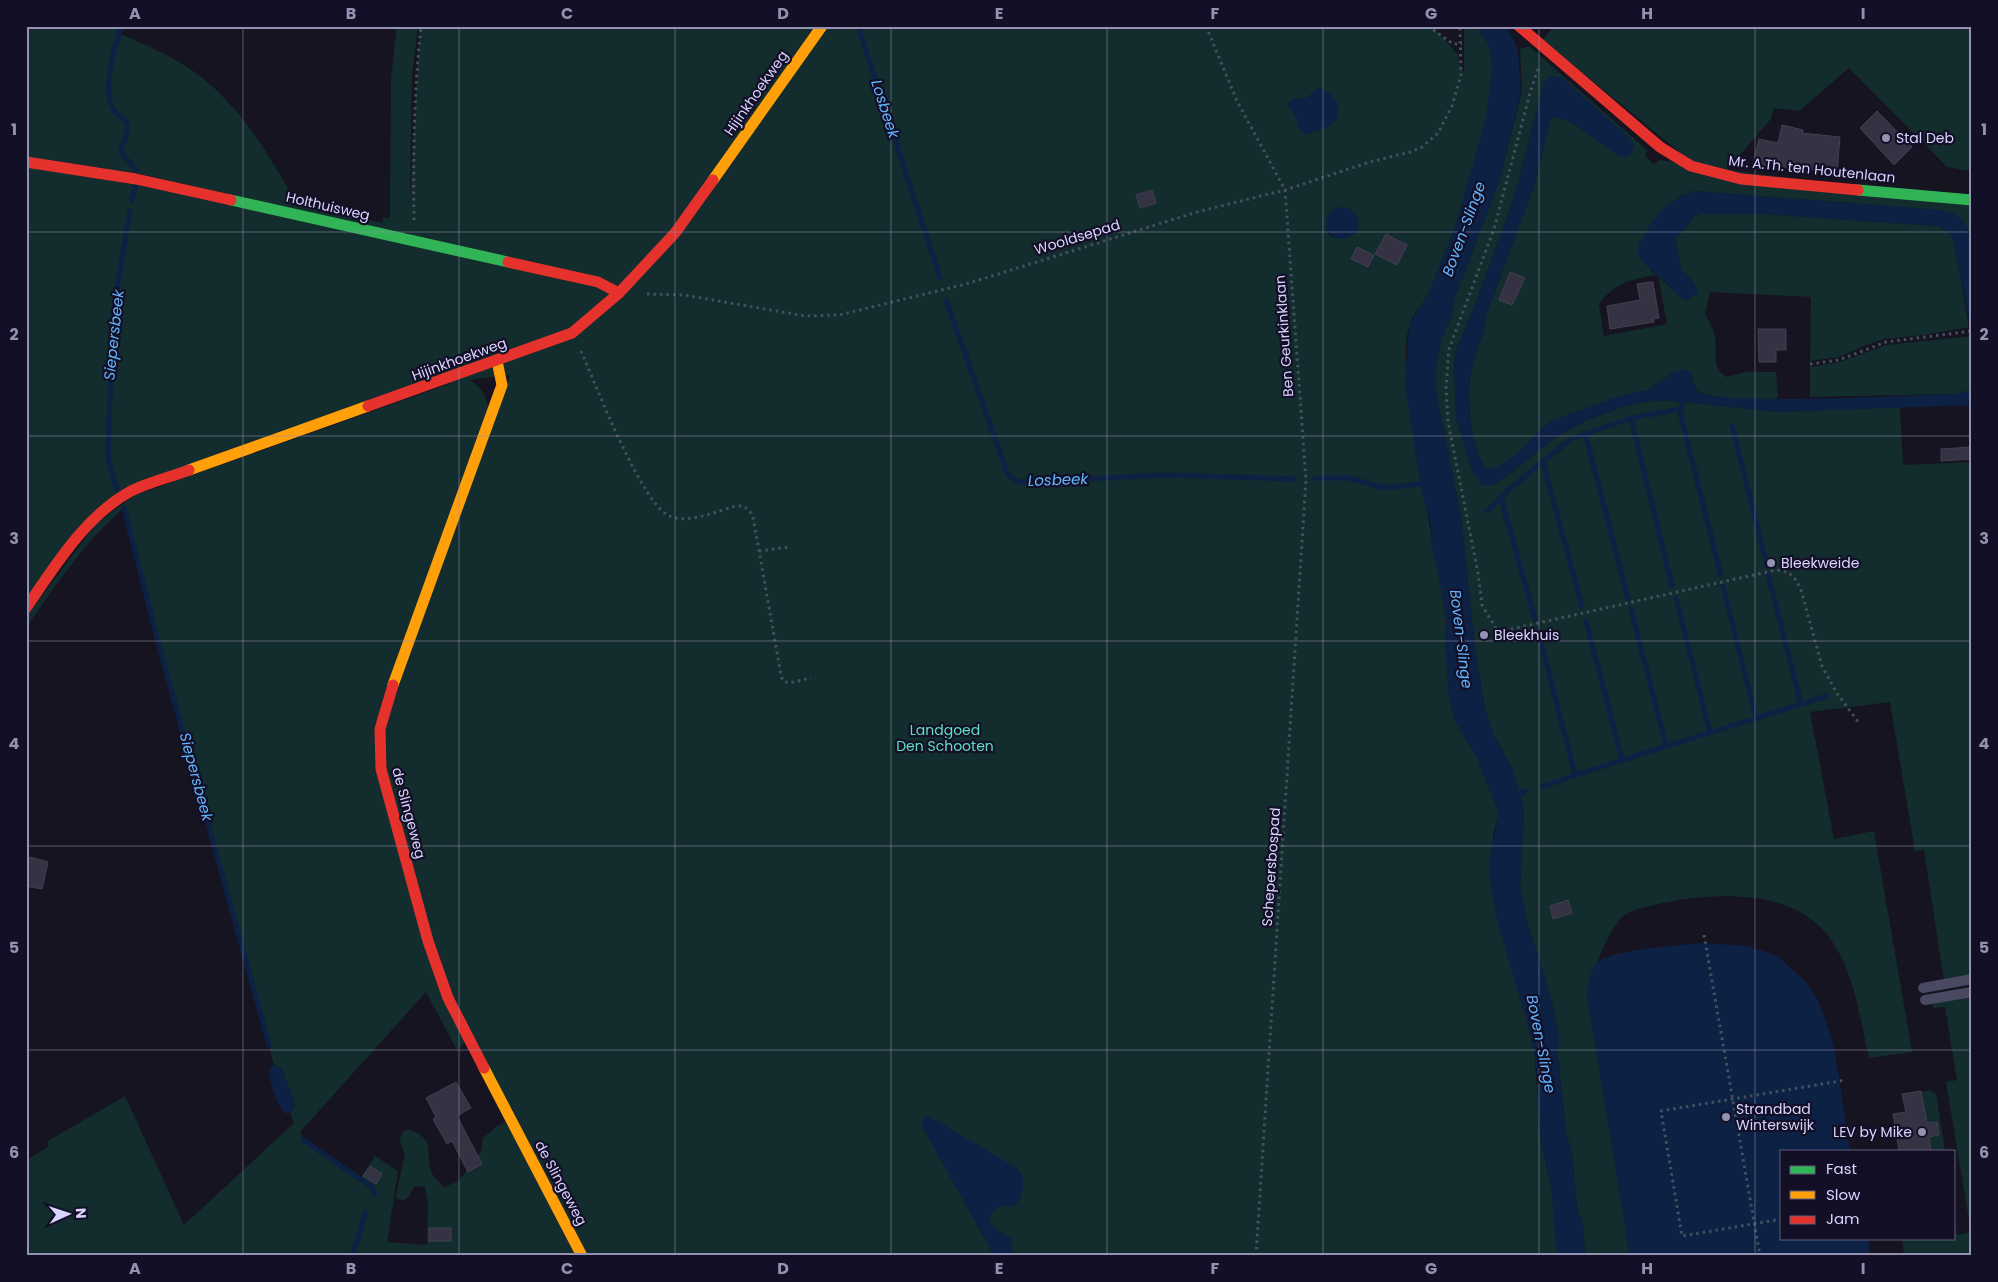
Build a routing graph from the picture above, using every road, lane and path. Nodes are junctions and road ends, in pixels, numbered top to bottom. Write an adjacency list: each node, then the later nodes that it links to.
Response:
1 (421, 26): 12 (path)
2 (822, 26): 13 (street, Hijinkhoekweg)
3 (1206, 26): 10 (path)
4 (1428, 26): 7 (path)
5 (1460, 26): 7 (path)
6 (1520, 26): 8 (street, Mr. A.Th. ten Houtenlaan)
7 (1462, 44): 10 (path, Wooldsepad)
8 (1545, 50): 11 (street, Mr. A.Th. ten Houtenlaan); 23 (path)
9 (26, 162): 12 (street, Holthuisweg)
10 (1285, 190): 13 (path, Wooldsepad); 18 (path, Ben Geurkinklaan)
11 (1972, 200)
12 (414, 241): 13 (street, Holthuisweg)
13 (619, 293): 15 (street, Hijinkhoekweg)
14 (1972, 331): 17 (path)
15 (572, 332): 16 (street, Hijinkhoekweg); 20 (path)
16 (497, 361): 21 (street, Hijinkhoekweg); 33 (street, de Slingeweg)
17 (1810, 364)
18 (1306, 480): 34 (path, Schepersbospad)
19 (789, 547): 20 (path)
20 (759, 551): 22 (path)
21 (26, 608)
22 (811, 678)
23 (1859, 723)
24 (1704, 935): 30 (path)
25 (1972, 979): 26 (lane)
26 (1923, 988)
27 (1972, 992): 28 (lane)
28 (1925, 1000)
29 (1846, 1080): 30 (path)
30 (1733, 1099): 32 (path); 32 (path)
31 (1780, 1218): 32 (path)
32 (1754, 1223): 35 (path)
33 (582, 1256)
34 (1256, 1256)
35 (1760, 1256)

